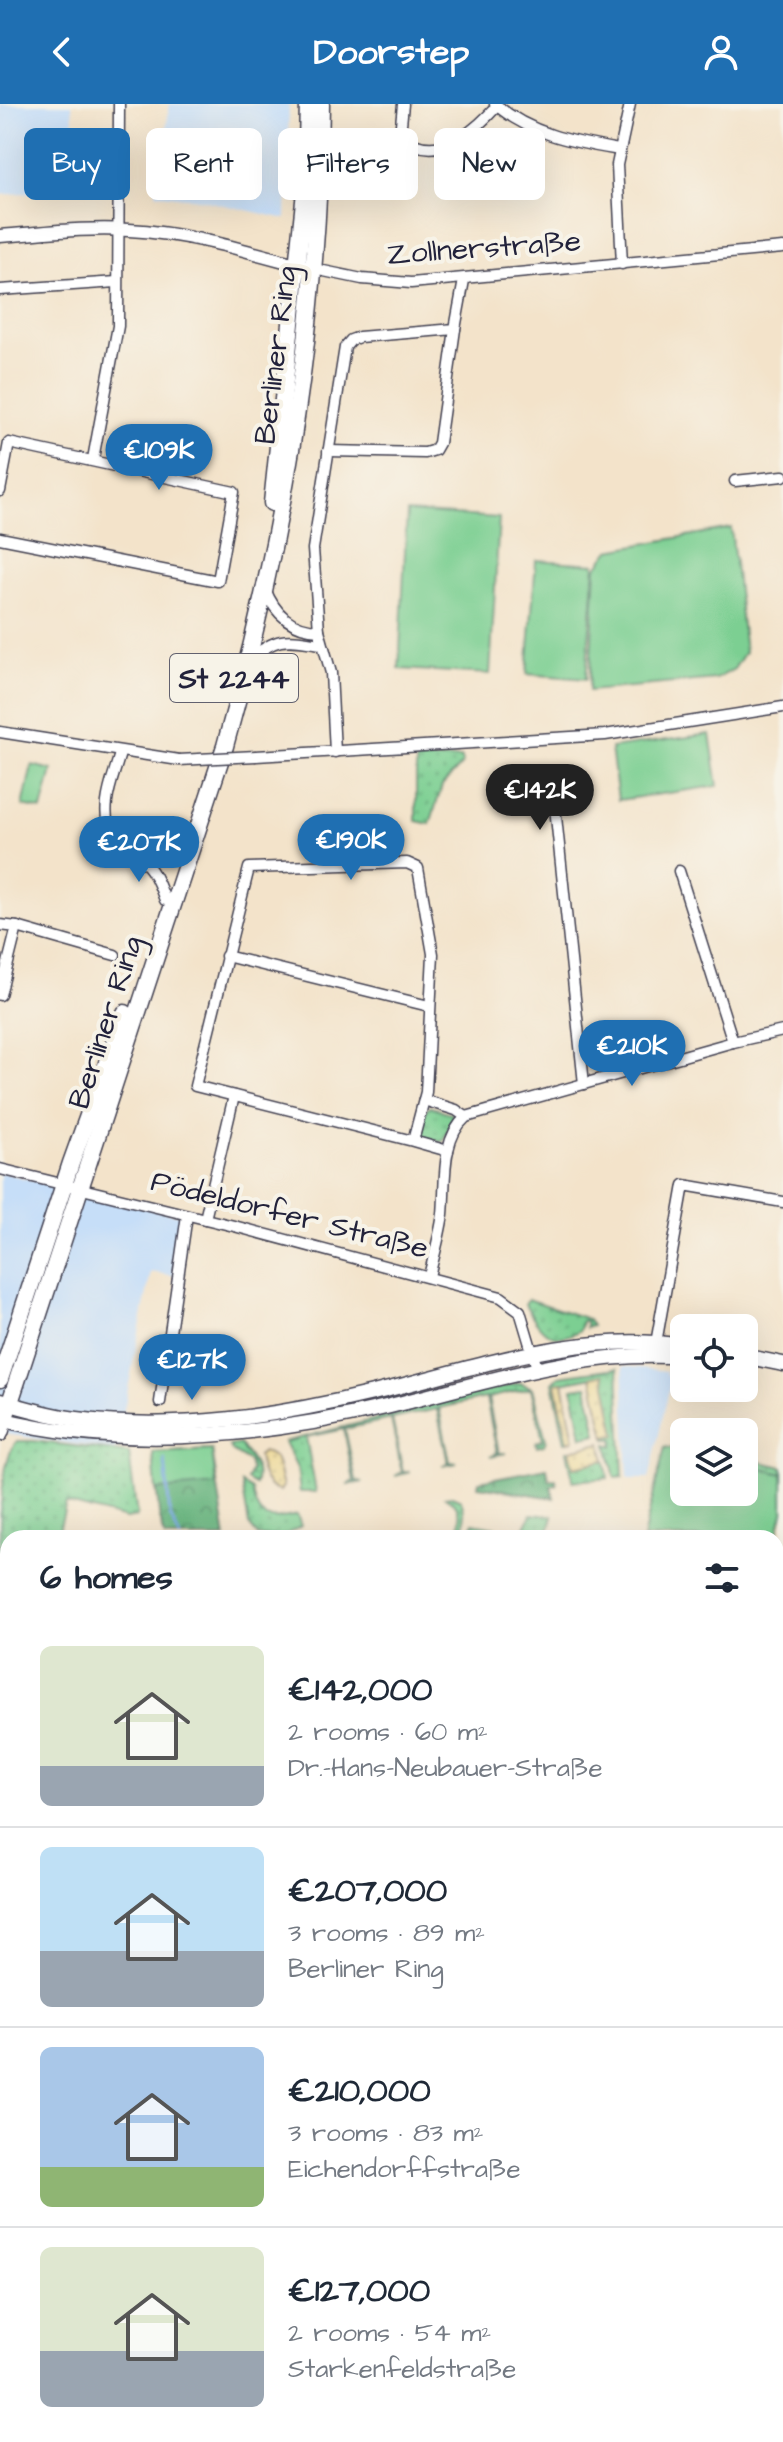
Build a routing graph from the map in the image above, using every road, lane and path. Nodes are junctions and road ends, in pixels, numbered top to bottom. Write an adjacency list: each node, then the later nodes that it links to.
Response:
1 (119, 104): 10 (street)
2 (308, 104): 14 (main road, Berliner Ring / St 2244)
3 (321, 104): 14 (main road, Berliner Ring / St 2244)
4 (403, 104): 7 (street)
5 (630, 104): 9 (street)
6 (496, 105): 8 (street); 9 (street)
7 (401, 128)
8 (418, 144)
9 (619, 150): 13 (street)
10 (118, 229): 11 (street, Zollnerstraße); 14 (street, Zollnerstraße); 16 (street)
11 (0, 236)
12 (783, 248): 13 (street, Zollnerstraße)
13 (622, 264): 15 (street, Zollnerstraße)
14 (306, 267): 15 (street, Zollnerstraße); 26 (main road, Berliner Ring / St 2244); 35 (main road, Berliner Ring / St 2244)
15 (464, 280): 18 (street)
16 (117, 282): 17 (street); 21 (street)
17 (0, 290)
18 (455, 329): 20 (street); 20 (street)
19 (4, 442): 21 (street); 24 (street)
20 (328, 451): 27 (street)
21 (93, 459): 25 (street)
22 (783, 476): 23 (street)
23 (735, 481)
24 (0, 491)
25 (0, 538)
26 (265, 589): 27 (street); 29 (main road, Berliner Ring / St 2244)
27 (319, 630): 28 (street)
28 (321, 644): 29 (street); 32 (street)
29 (248, 661): 54 (main road, Berliner Ring / St 2244)
30 (783, 707): 32 (street)
31 (0, 732): 33 (street)
32 (335, 752): 33 (street, bridge)
33 (120, 753): 36 (street)
34 (555, 807): 47 (street)
35 (185, 842): 36 (street); 38 (main road, Berliner Ring / St 2244)
36 (136, 854): 38 (street)
37 (679, 871): 46 (street)
38 (165, 900): 54 (main road, Berliner Ring / St 2244)
39 (0, 925): 40 (street)
40 (17, 927): 41 (street); 43 (street)
41 (115, 955)
42 (226, 956): 44 (street); 44 (street); 48 (street)
43 (0, 995)
44 (429, 1006): 49 (street)
45 (783, 1031): 46 (street)
46 (733, 1042): 47 (street)
47 (584, 1084): 50 (street)
48 (234, 1096): 51 (street); 57 (street)
49 (424, 1100): 50 (street); 51 (street)
50 (466, 1117): 52 (street)
51 (413, 1141): 52 (street)
52 (448, 1151): 58 (street)
53 (0, 1169): 54 (street, Pödeldorfer Straße)
54 (72, 1186): 56 (street, Pödeldorfer Straße); 64 (main road, Berliner Ring / St 2244); 68 (main road, Berliner Ring / St 2244)
55 (783, 1202): 60 (street)
56 (187, 1215): 57 (street, Pödeldorfer Straße); 66 (street)
57 (205, 1219): 58 (street, Pödeldorfer Straße)
58 (429, 1276): 61 (street, Pödeldorfer Straße)
59 (670, 1347): 60 (main road)
60 (656, 1348): 61 (main road); 62 (main road); 63 (main road)
61 (533, 1352): 63 (street, Pödeldorfer Straße); 65 (main road)
62 (670, 1352)
63 (537, 1368): 67 (main road)
64 (0, 1379)
65 (355, 1397): 67 (main road); 68 (main road)
66 (160, 1402)
67 (359, 1413): 68 (main road)
68 (3, 1415)

